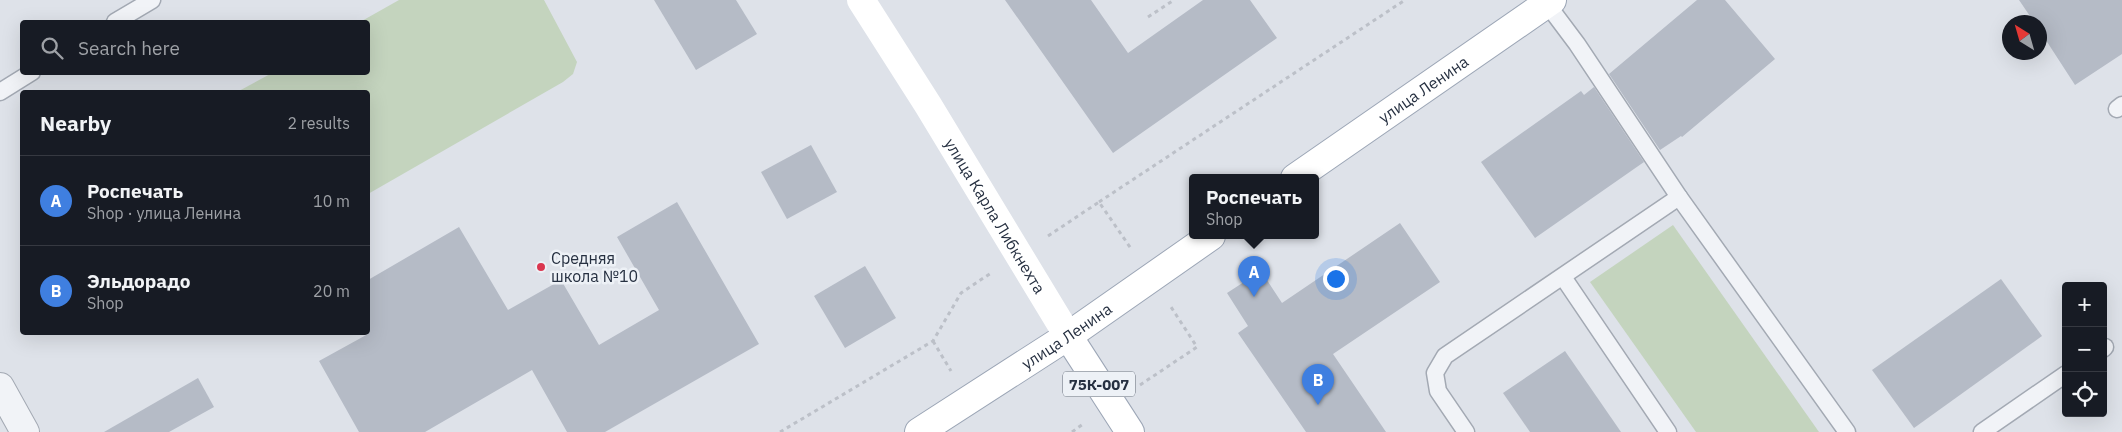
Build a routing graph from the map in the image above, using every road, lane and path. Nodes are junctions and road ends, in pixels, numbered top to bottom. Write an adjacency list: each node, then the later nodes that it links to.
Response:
1 (152, 0): 7 (lane)
2 (861, 0): 15 (main road, улица Карла Либкнехта)
3 (1174, 0): 6 (path)
4 (1405, 0): 12 (path)
5 (1549, 2): 10 (main road, улица Ленина); 11 (lane)
6 (1148, 17)
7 (118, 20)
8 (27, 75): 9 (lane)
9 (0, 92)
10 (1301, 174)
11 (1679, 197): 16 (lane); 26 (lane)
12 (1099, 202)
13 (1057, 230): 15 (path)
14 (1208, 239): 17 (main road, улица Ленина)
15 (1018, 255): 17 (main road, улица Карла Либкнехта); 21 (path)
16 (1562, 276): 24 (lane); 25 (lane)
17 (1068, 336): 22 (main road, улица Ленина); 23 (main road, улица Карла Либкнехта / 75К-007)
18 (2062, 377): 27 (lane)
19 (0, 387): 20 (street)
20 (24, 432)
21 (780, 432)
22 (918, 432)
23 (1130, 432)
24 (1466, 432)
25 (1668, 432)
26 (1847, 432)
27 (1982, 432)

